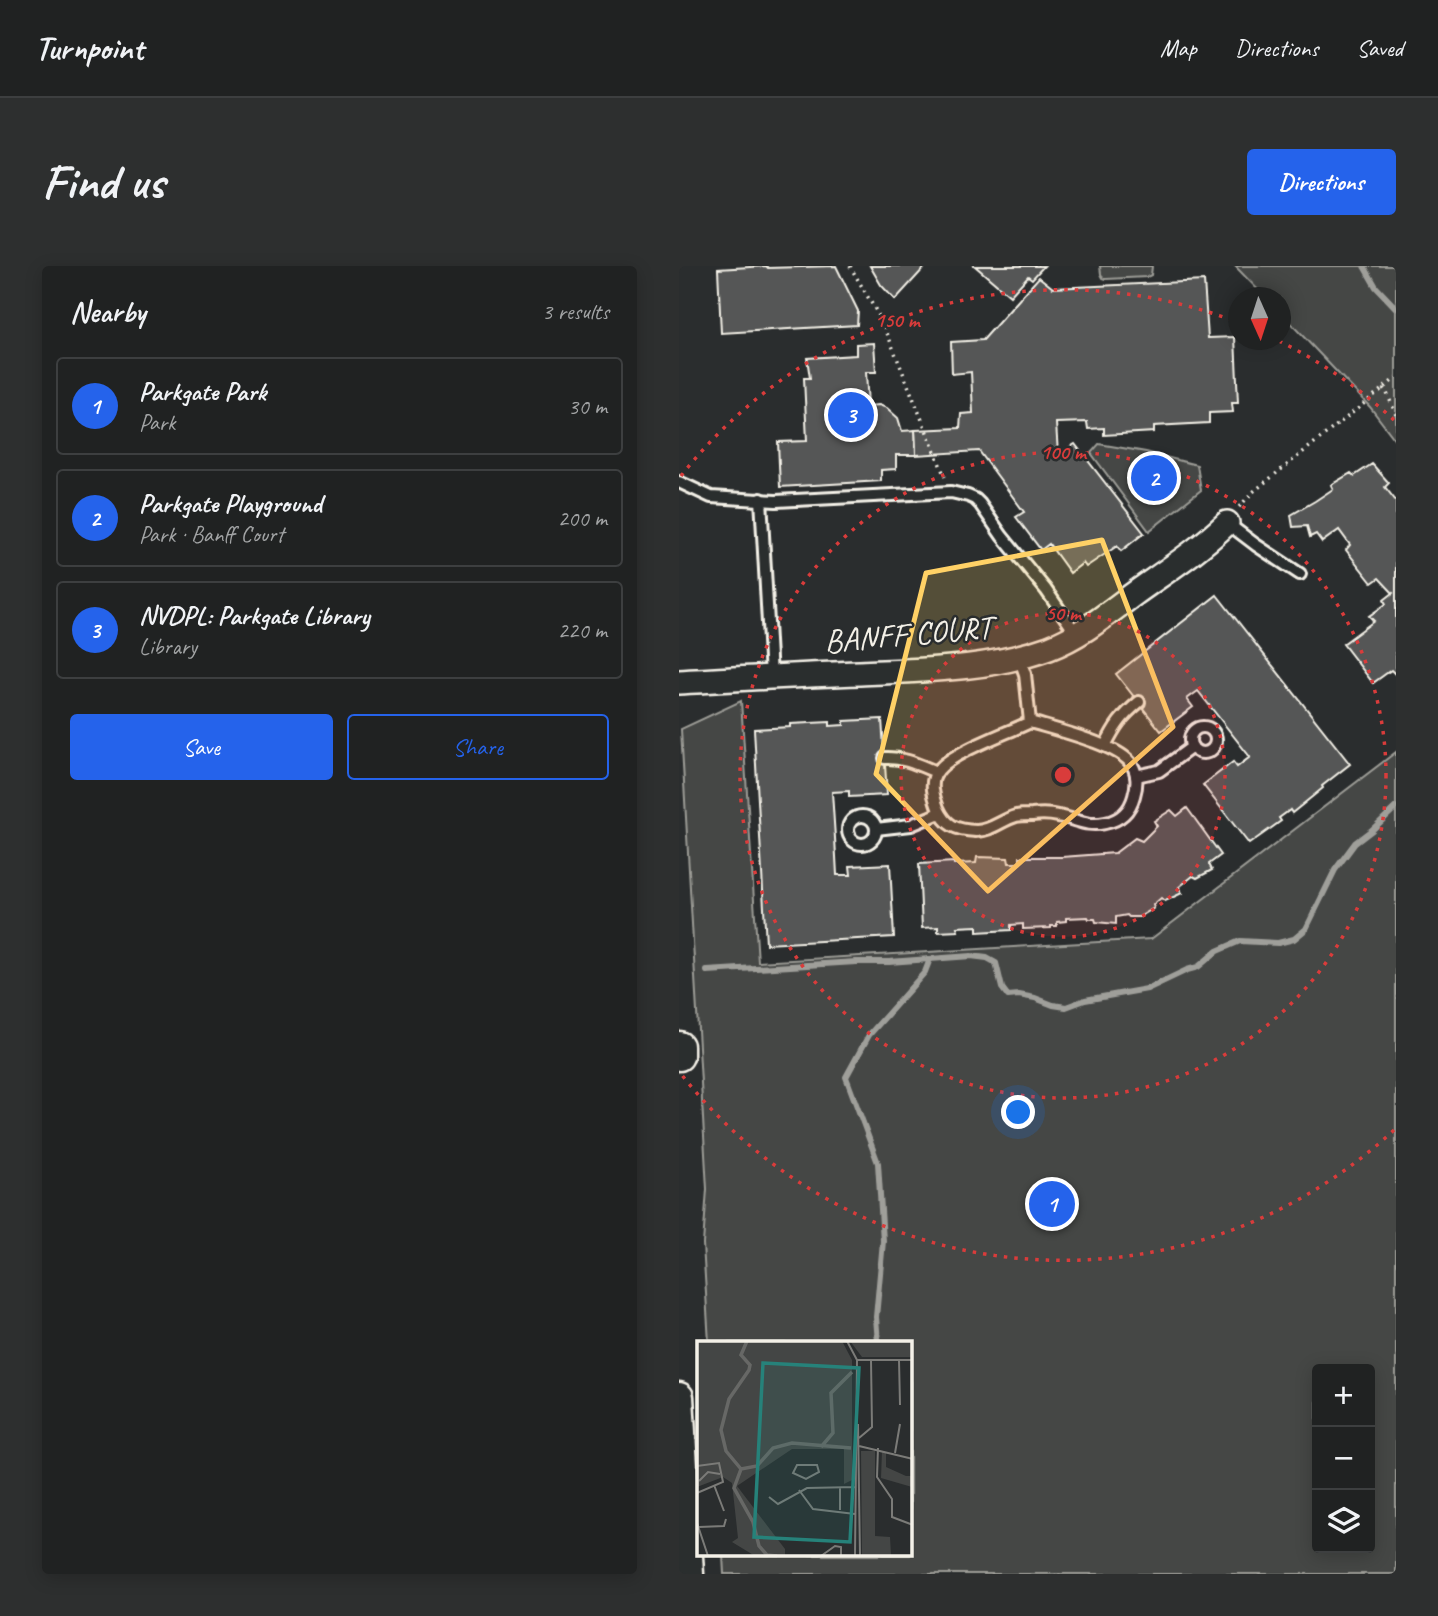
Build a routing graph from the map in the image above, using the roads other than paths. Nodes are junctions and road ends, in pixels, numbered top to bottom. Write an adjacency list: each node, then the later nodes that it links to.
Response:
1 (679, 482): 2 (lane)
2 (761, 499): 5 (lane); 7 (lane)
3 (1227, 523): 4 (lane); 5 (street, BANFF COURT)
4 (1300, 574)
5 (1077, 635): 6 (street, BANFF COURT)
6 (1019, 657): 7 (street, BANFF COURT); 10 (lane)
7 (771, 677): 8 (street, BANFF COURT)
8 (679, 682)
9 (1139, 702): 11 (lane)
10 (1030, 722): 11 (lane); 14 (lane)
11 (1105, 747): 15 (lane)
12 (1192, 747): 15 (lane)
13 (885, 758): 14 (lane)
14 (936, 772): 16 (lane)
15 (1136, 776): 16 (lane)
16 (940, 813): 17 (lane)
17 (877, 829)
18 (679, 1046): 19 (street)
19 (679, 1056)
20 (679, 1397): 21 (street)
21 (689, 1574)

